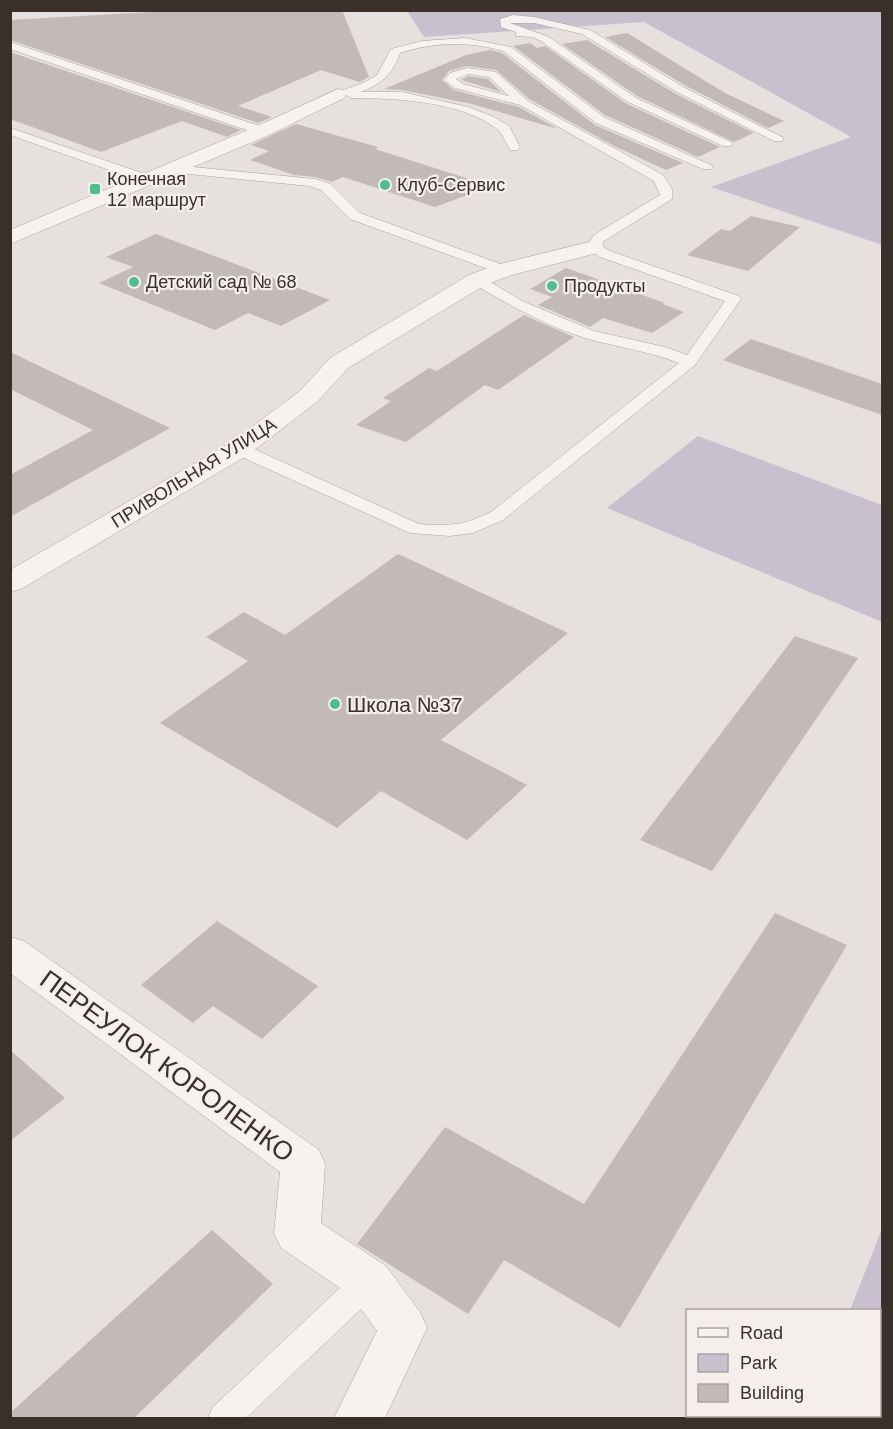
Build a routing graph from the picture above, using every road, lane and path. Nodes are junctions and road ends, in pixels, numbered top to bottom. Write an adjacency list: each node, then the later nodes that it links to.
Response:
1 (534, 34): 2 (lane); 8 (lane); 9 (lane)
2 (485, 43): 4 (lane); 11 (lane)
3 (10, 45): 6 (lane)
4 (338, 94): 6 (street); 10 (lane)
5 (524, 103): 5 (lane); 15 (lane)
6 (262, 130): 12 (street)
7 (10, 131): 13 (lane)
8 (778, 138)
9 (727, 143)
10 (514, 147)
11 (707, 166)
12 (173, 169): 13 (street); 16 (lane)
13 (147, 179): 14 (street)
14 (10, 238)
15 (593, 247): 16 (street, ПРИВОЛЬНАЯ УЛИЦА); 18 (lane)
16 (504, 270): 17 (street, ПРИВОЛЬНАЯ УЛИЦА)
17 (477, 280): 18 (lane); 19 (street, ПРИВОЛЬНАЯ УЛИЦА)
18 (690, 362): 19 (lane)
19 (239, 449): 20 (street, ПРИВОЛЬНАЯ УЛИЦА)
20 (10, 583)
21 (10, 951): 22 (street, ПЕРЕУЛОК КОРОЛЕНКО)
22 (369, 1281): 23 (lane); 24 (street, ПЕРЕУЛОК КОРОЛЕНКО)
23 (224, 1419)
24 (359, 1419)

